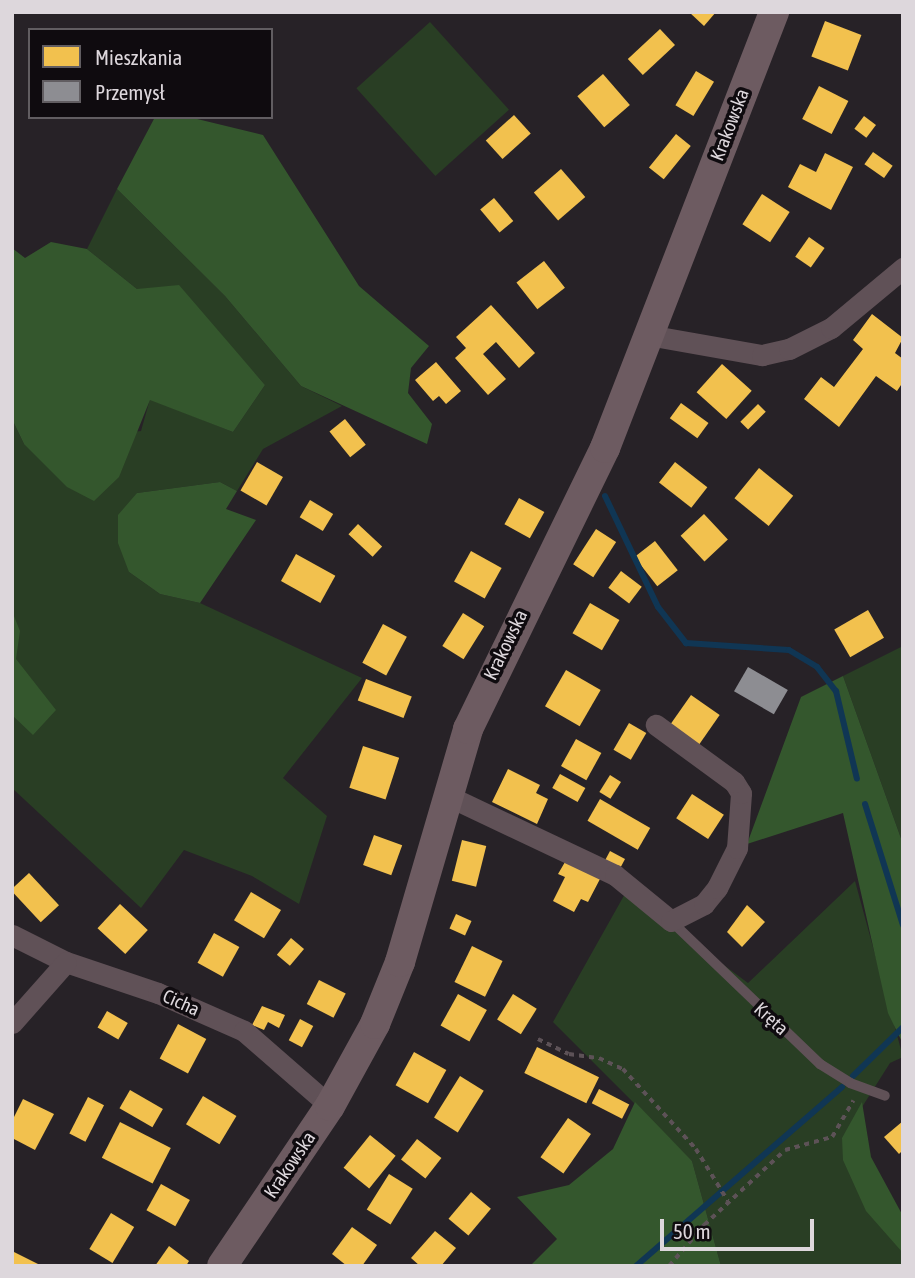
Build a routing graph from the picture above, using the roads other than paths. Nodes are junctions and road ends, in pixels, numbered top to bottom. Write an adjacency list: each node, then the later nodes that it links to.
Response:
1 (774, 12): 3 (street, Krakowska)
2 (903, 268): 3 (street)
3 (648, 335): 5 (street, Krakowska)
4 (656, 725): 6 (street)
5 (446, 795): 6 (street, Kręta); 11 (street, Krakowska)
6 (671, 921): 10 (lane, Kręta)
7 (12, 935): 8 (street, Cicha)
8 (66, 962): 9 (street); 11 (street, Cicha)
9 (12, 1023)
10 (885, 1096)
11 (330, 1106): 12 (street, Krakowska)
12 (222, 1266)

